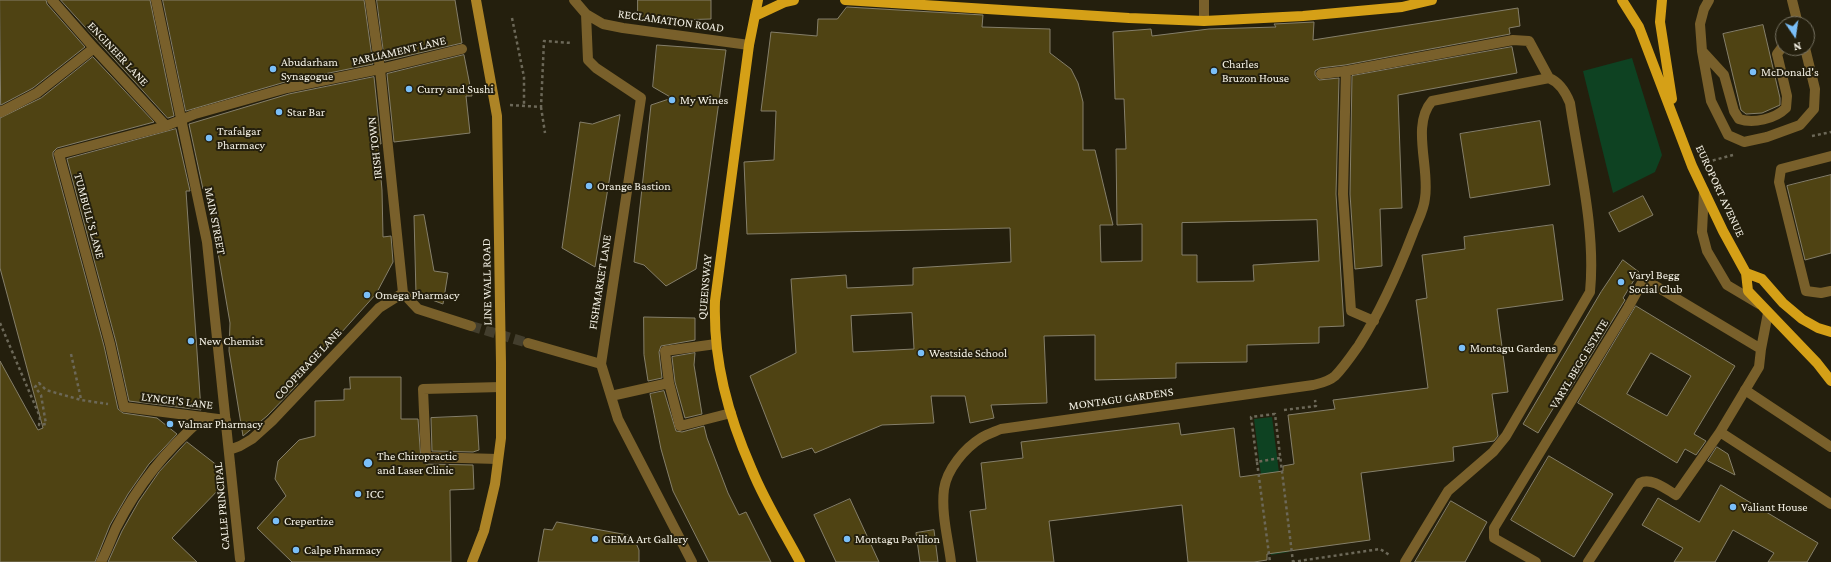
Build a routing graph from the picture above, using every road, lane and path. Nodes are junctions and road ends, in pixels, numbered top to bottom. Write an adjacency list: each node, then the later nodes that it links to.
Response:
1 (52, 0): 22 (street, ENGINEER LANE)
2 (156, 0): 36 (street, MAIN STREET)
3 (370, 0): 27 (street, IRISH TOWN)
4 (476, 0): 31 (street, LINE WALL ROAD)
5 (574, 0): 15 (street, RECLAMATION ROAD)
6 (758, 0): 16 (main road, QUEENSWAY)
7 (794, 0): 16 (main road)
8 (845, 0): 19 (main road)
9 (1204, 0): 19 (street)
10 (1432, 0): 19 (main road)
11 (1622, 0): 35 (main road, EUROPORT AVENUE)
12 (1662, 0): 35 (main road, EUROPORT AVENUE)
13 (1709, 0): 24 (street)
14 (1792, 0): 17 (street)
15 (586, 14): 21 (street, RECLAMATION ROAD); 53 (street, FISHMARKET LANE)
16 (755, 16): 21 (main road, QUEENSWAY)
17 (1796, 16)
18 (512, 18): 32 (path)
19 (1204, 21)
20 (544, 41): 33 (path)
21 (749, 45): 50 (main road, QUEENSWAY)
22 (94, 48): 34 (street); 37 (street, ENGINEER LANE)
23 (462, 49): 27 (street, PARLIAMENT LANE)
24 (1702, 51): 25 (street); 26 (street)
25 (1777, 56)
26 (1807, 56)
27 (380, 69): 36 (street, PARLIAMENT LANE); 43 (street, IRISH TOWN)
28 (1346, 71): 29 (street); 30 (street); 45 (street)
29 (1321, 74)
30 (1549, 78): 45 (street, MONTAGU GARDENS); 80 (street)
31 (495, 104): 32 (path); 56 (street, LINE WALL ROAD, bridge)
32 (524, 106): 33 (path)
33 (541, 107): 38 (path)
34 (0, 111)
35 (1675, 119): 40 (main road, EUROPORT AVENUE)
36 (181, 120): 37 (street, TUMBULL'S LANE); 63 (street, MAIN STREET)
37 (166, 126): 60 (street, TUMBULL'S LANE)
38 (545, 133)
39 (1831, 156): 42 (street)
40 (1704, 190): 41 (main road, EUROPORT AVENUE); 44 (street)
41 (1746, 273): 44 (main road, EUROPORT AVENUE); 48 (main road)
42 (1831, 291)
43 (403, 293): 47 (street); 66 (street, COOPERAGE LANE)
44 (1765, 310): 51 (street); 54 (main road, EUROPORT AVENUE)
45 (1374, 321): 77 (street, MONTAGU GARDENS)
46 (0, 323): 59 (path)
47 (470, 326)
48 (1831, 332)
49 (528, 343): 53 (street)
50 (716, 344): 55 (street); 61 (main road, QUEENSWAY)
51 (1761, 349): 57 (street); 81 (street, VARYL BEGG ESTATE)
52 (71, 354): 59 (path)
53 (601, 364): 58 (street, FISHMARKET LANE)
54 (1831, 381)
55 (669, 383): 58 (street); 61 (street)
56 (501, 387): 68 (street, LINE WALL ROAD); 68 (street)
57 (1745, 390): 64 (street); 65 (street)
58 (611, 396): 75 (street, FISHMARKET LANE)
59 (81, 400): 60 (path)
60 (124, 407): 62 (street, LYNCH'S LANE)
61 (730, 413): 76 (main road, QUEENSWAY)
62 (204, 417): 63 (street, LYNCH'S LANE); 73 (street)
63 (226, 420): 66 (street, MAIN STREET)
64 (1720, 432): 70 (street); 82 (street)
65 (1831, 447)
66 (229, 450): 72 (street, CALLE PRINCIPAL)
67 (1280, 458): 69 (path); 69 (path); 79 (path)
68 (498, 459): 74 (street, LINE WALL ROAD)
69 (1257, 462): 78 (path)
70 (1831, 504)
71 (1393, 558): 79 (path)
72 (240, 560)
73 (101, 562)
74 (472, 562)
75 (692, 562)
76 (800, 562)
77 (951, 562)
78 (1270, 562)
79 (1292, 562)
80 (1405, 562)
81 (1536, 562)
82 (1588, 562)

